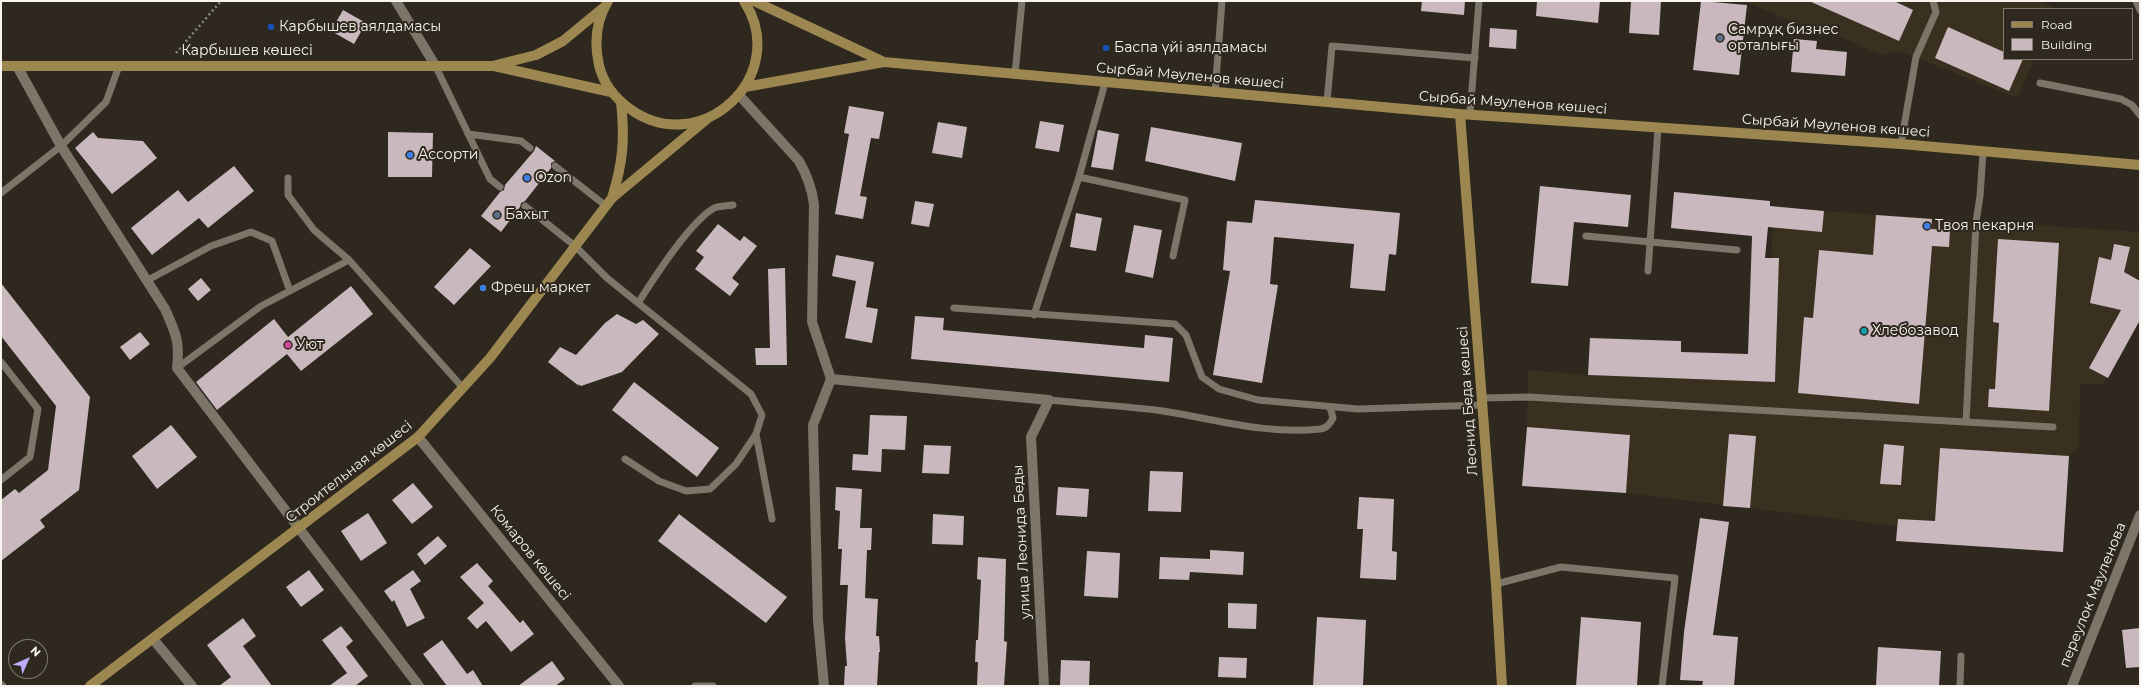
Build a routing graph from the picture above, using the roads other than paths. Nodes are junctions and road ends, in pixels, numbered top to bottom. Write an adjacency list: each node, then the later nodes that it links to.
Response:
1 (396, 1): 13 (street)
2 (744, 1): 21 (main road)
3 (754, 1): 12 (main road)
4 (1022, 1): 18 (lane)
5 (1222, 1): 23 (lane)
6 (1479, 1): 11 (lane)
7 (1933, 1): 32 (lane)
8 (2136, 1): 10 (lane)
9 (606, 4): 17 (main road); 22 (main road)
10 (2140, 10)
11 (1475, 58): 25 (lane); 27 (lane)
12 (884, 62): 18 (main road, Сырбай Мәуленов көшесі); 21 (main road)
13 (435, 64): 16 (main road, Карбышев көшесі); 17 (main road, Карбышев көшесі); 31 (lane)
14 (1, 66): 15 (main road, Карбышев көшесі)
15 (17, 66): 16 (main road, Карбышев көшесі); 33 (street)
16 (119, 66): 33 (lane)
17 (494, 66): 22 (main road)
18 (1015, 74): 20 (main road, Сырбай Мәуленов көшесі)
19 (2040, 82): 28 (lane)
20 (1105, 83): 23 (main road, Сырбай Мәуленов көшесі); 38 (lane)
21 (742, 91): 29 (main road); 59 (street)
22 (611, 92): 24 (main road)
23 (1215, 93): 25 (main road, Сырбай Мәуленов көшесі)
24 (621, 102): 29 (main road); 42 (main road)
25 (1327, 102): 26 (main road, Сырбай Мәуленов көшесі)
26 (1460, 114): 27 (main road, Сырбай Мәуленов көшесі); 62 (main road, Леонид Беда көшесі)
27 (1470, 114): 30 (main road, Сырбай Мәуленов көшесі)
28 (2140, 115)
29 (707, 119): 42 (main road)
30 (1658, 128): 32 (main road, Сырбай Мәуленов көшесі); 46 (lane)
31 (468, 134): 34 (lane); 40 (lane)
32 (1901, 144): 35 (main road, Сырбай Мәуленов көшесі)
33 (61, 146): 41 (lane); 52 (street)
34 (530, 148)
35 (1983, 153): 36 (main road, Сырбай Мәуленов көшесі); 64 (lane)
36 (2140, 165)
37 (554, 166): 42 (lane)
38 (1079, 177): 49 (lane); 56 (lane)
39 (288, 178): 50 (lane)
40 (500, 187)
41 (1, 193)
42 (609, 202): 47 (main road, Строительная көшесі)
43 (733, 205): 54 (lane)
44 (525, 206): 47 (lane)
45 (1586, 236): 46 (lane)
46 (1650, 242): 48 (lane); 51 (lane)
47 (576, 246): 54 (lane); 60 (main road, Строительная көшесі)
48 (1737, 250)
49 (1173, 256)
50 (349, 260): 53 (lane); 60 (lane)
51 (1648, 271)
52 (148, 280): 53 (lane); 58 (street)
53 (290, 291): 58 (lane)
54 (638, 303): 66 (lane)
55 (954, 308): 56 (lane)
56 (1034, 315): 63 (lane)
57 (1, 362): 69 (lane)
58 (177, 368): 72 (street)
59 (831, 379): 61 (street); 82 (street)
60 (463, 388): 67 (main road, Строительная көшесі)
61 (1048, 400): 63 (lane); 83 (street, улица Леонида Беды)
62 (1482, 402): 63 (lane); 64 (lane); 73 (main road, Леонид Беда көшесі)
63 (1330, 407)
64 (1966, 422): 65 (lane)
65 (2053, 427)
66 (756, 434): 68 (lane); 71 (lane)
67 (418, 437): 72 (main road, Строительная көшесі); 79 (street, Комаров көшесі)
68 (625, 459)
69 (1, 480)
70 (2140, 515): 87 (street, переулок Мауленова)
71 (772, 518)
72 (299, 530): 74 (main road, Строительная көшесі); 78 (street)
73 (1496, 584): 84 (main road, Леонид Беда көшесі); 85 (lane)
74 (153, 639): 76 (main road, Строительная көшесі); 77 (street)
75 (1961, 656): 86 (lane)
76 (90, 686)
77 (192, 686)
78 (419, 686)
79 (619, 686)
80 (695, 686): 81 (lane)
81 (713, 686)
82 (824, 686)
83 (1044, 686)
84 (1502, 686)
85 (1662, 686)
86 (1960, 686)
87 (2072, 686)

